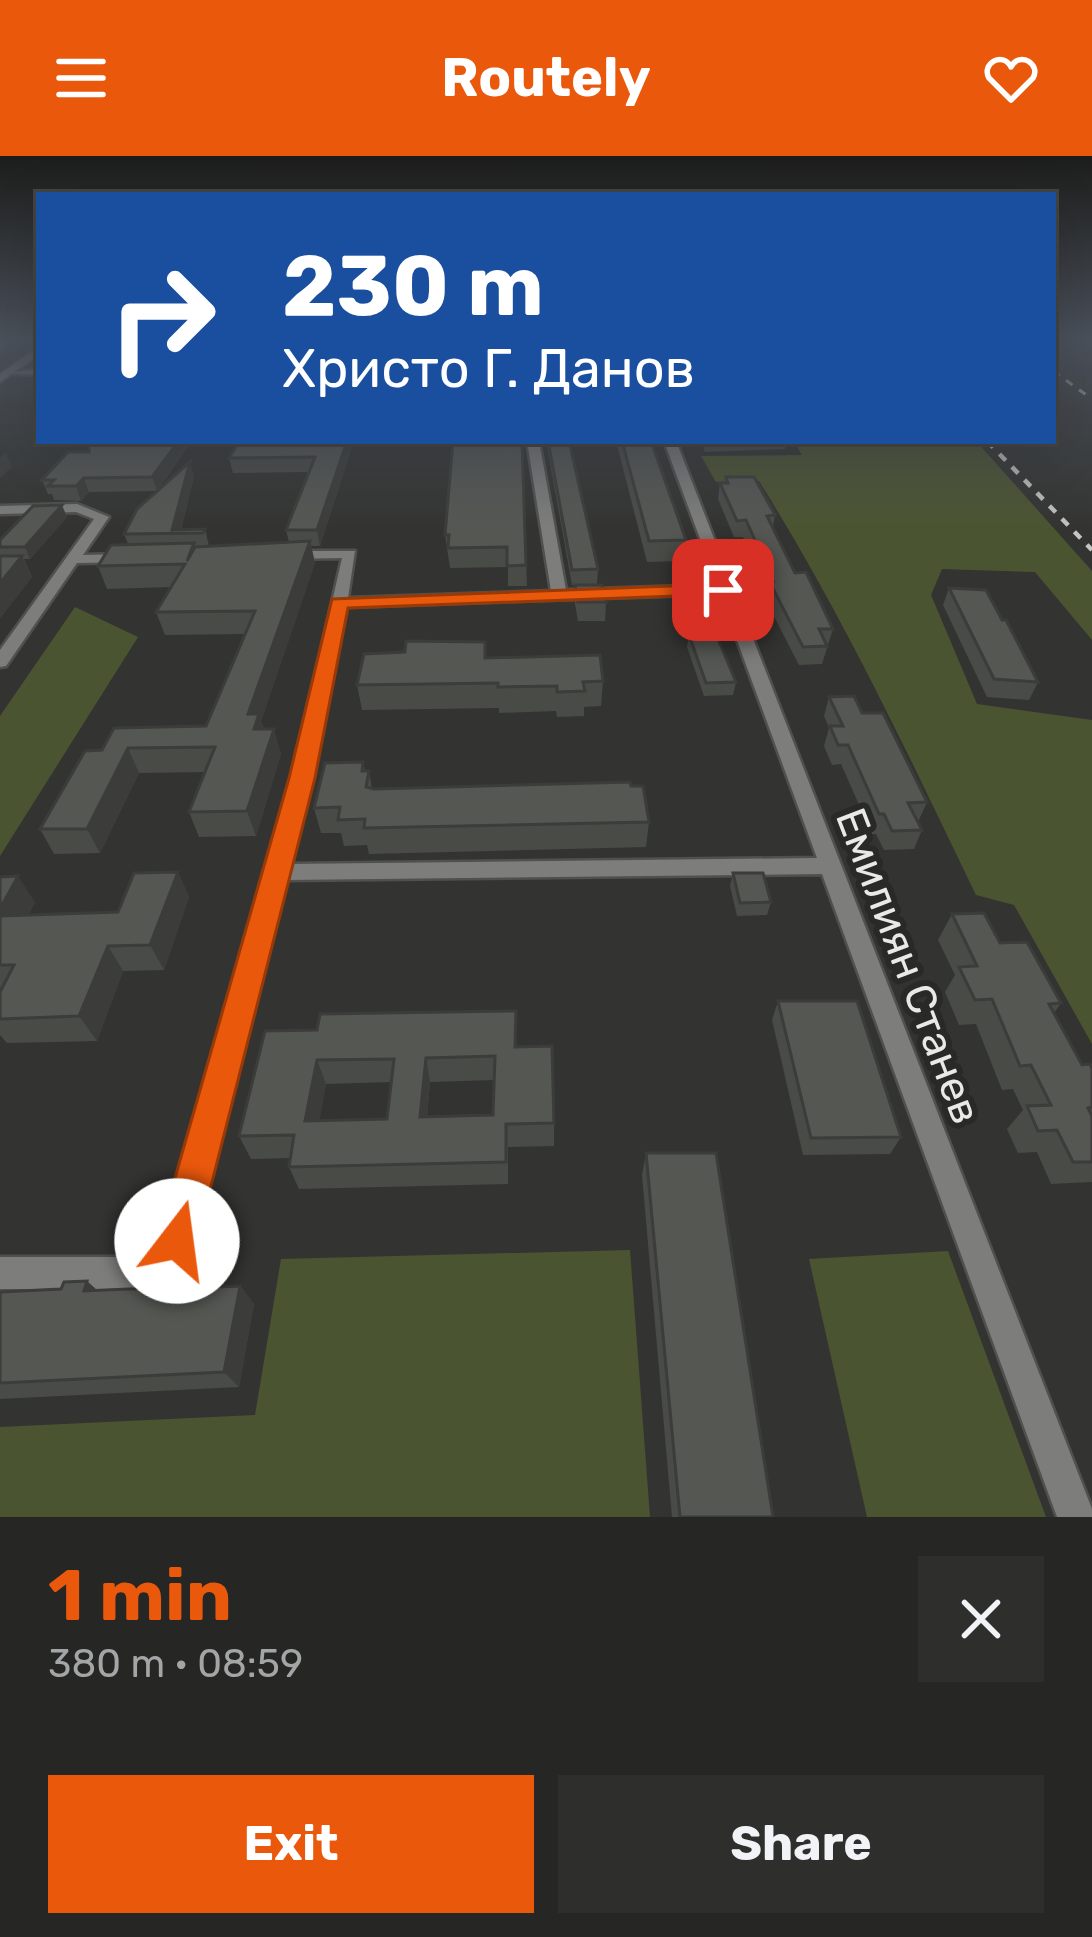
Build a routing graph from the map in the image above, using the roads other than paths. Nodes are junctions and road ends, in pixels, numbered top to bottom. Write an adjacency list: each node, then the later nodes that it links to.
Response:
1 (533, 444): 8 (street)
2 (671, 444): 7 (street, Емилиян Станев)
3 (0, 510): 6 (street)
4 (274, 555): 9 (street)
5 (141, 558): 6 (street)
6 (75, 559): 10 (street)
7 (723, 590): 8 (street); 11 (street, Емилиян Станев)
8 (559, 595): 9 (street)
9 (339, 603): 12 (street)
10 (0, 662)
11 (829, 866): 12 (street); 14 (street, Емилиян Станев)
12 (277, 872): 13 (street)
13 (0, 1274)
14 (1076, 1517)

